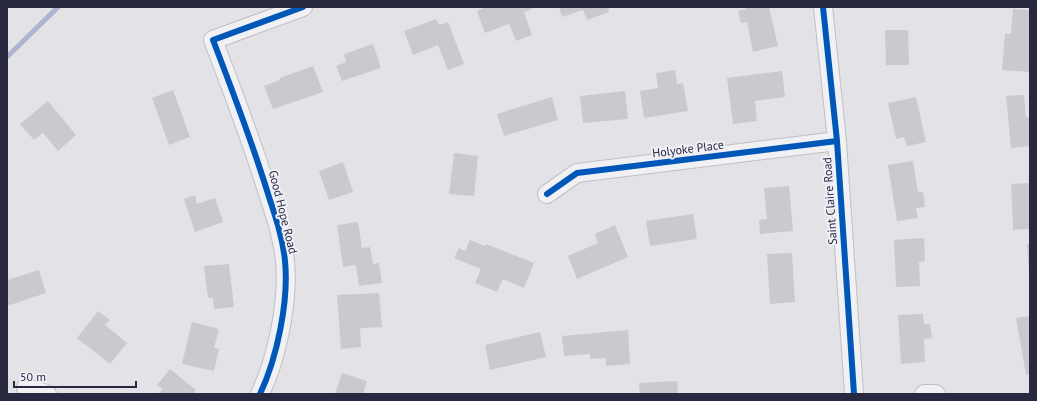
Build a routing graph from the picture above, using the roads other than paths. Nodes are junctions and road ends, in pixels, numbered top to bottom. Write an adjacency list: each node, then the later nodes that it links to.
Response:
1 (303, 7): 7 (street, Good Hope Road)
2 (823, 7): 3 (street, Saint Claire Road)
3 (838, 142): 4 (street, Holyoke Place); 8 (street, Saint Claire Road)
4 (547, 194)
5 (26, 388): 6 (street)
6 (47, 394)
7 (260, 394)
8 (854, 394)
9 (924, 394): 10 (street)
10 (936, 394)

